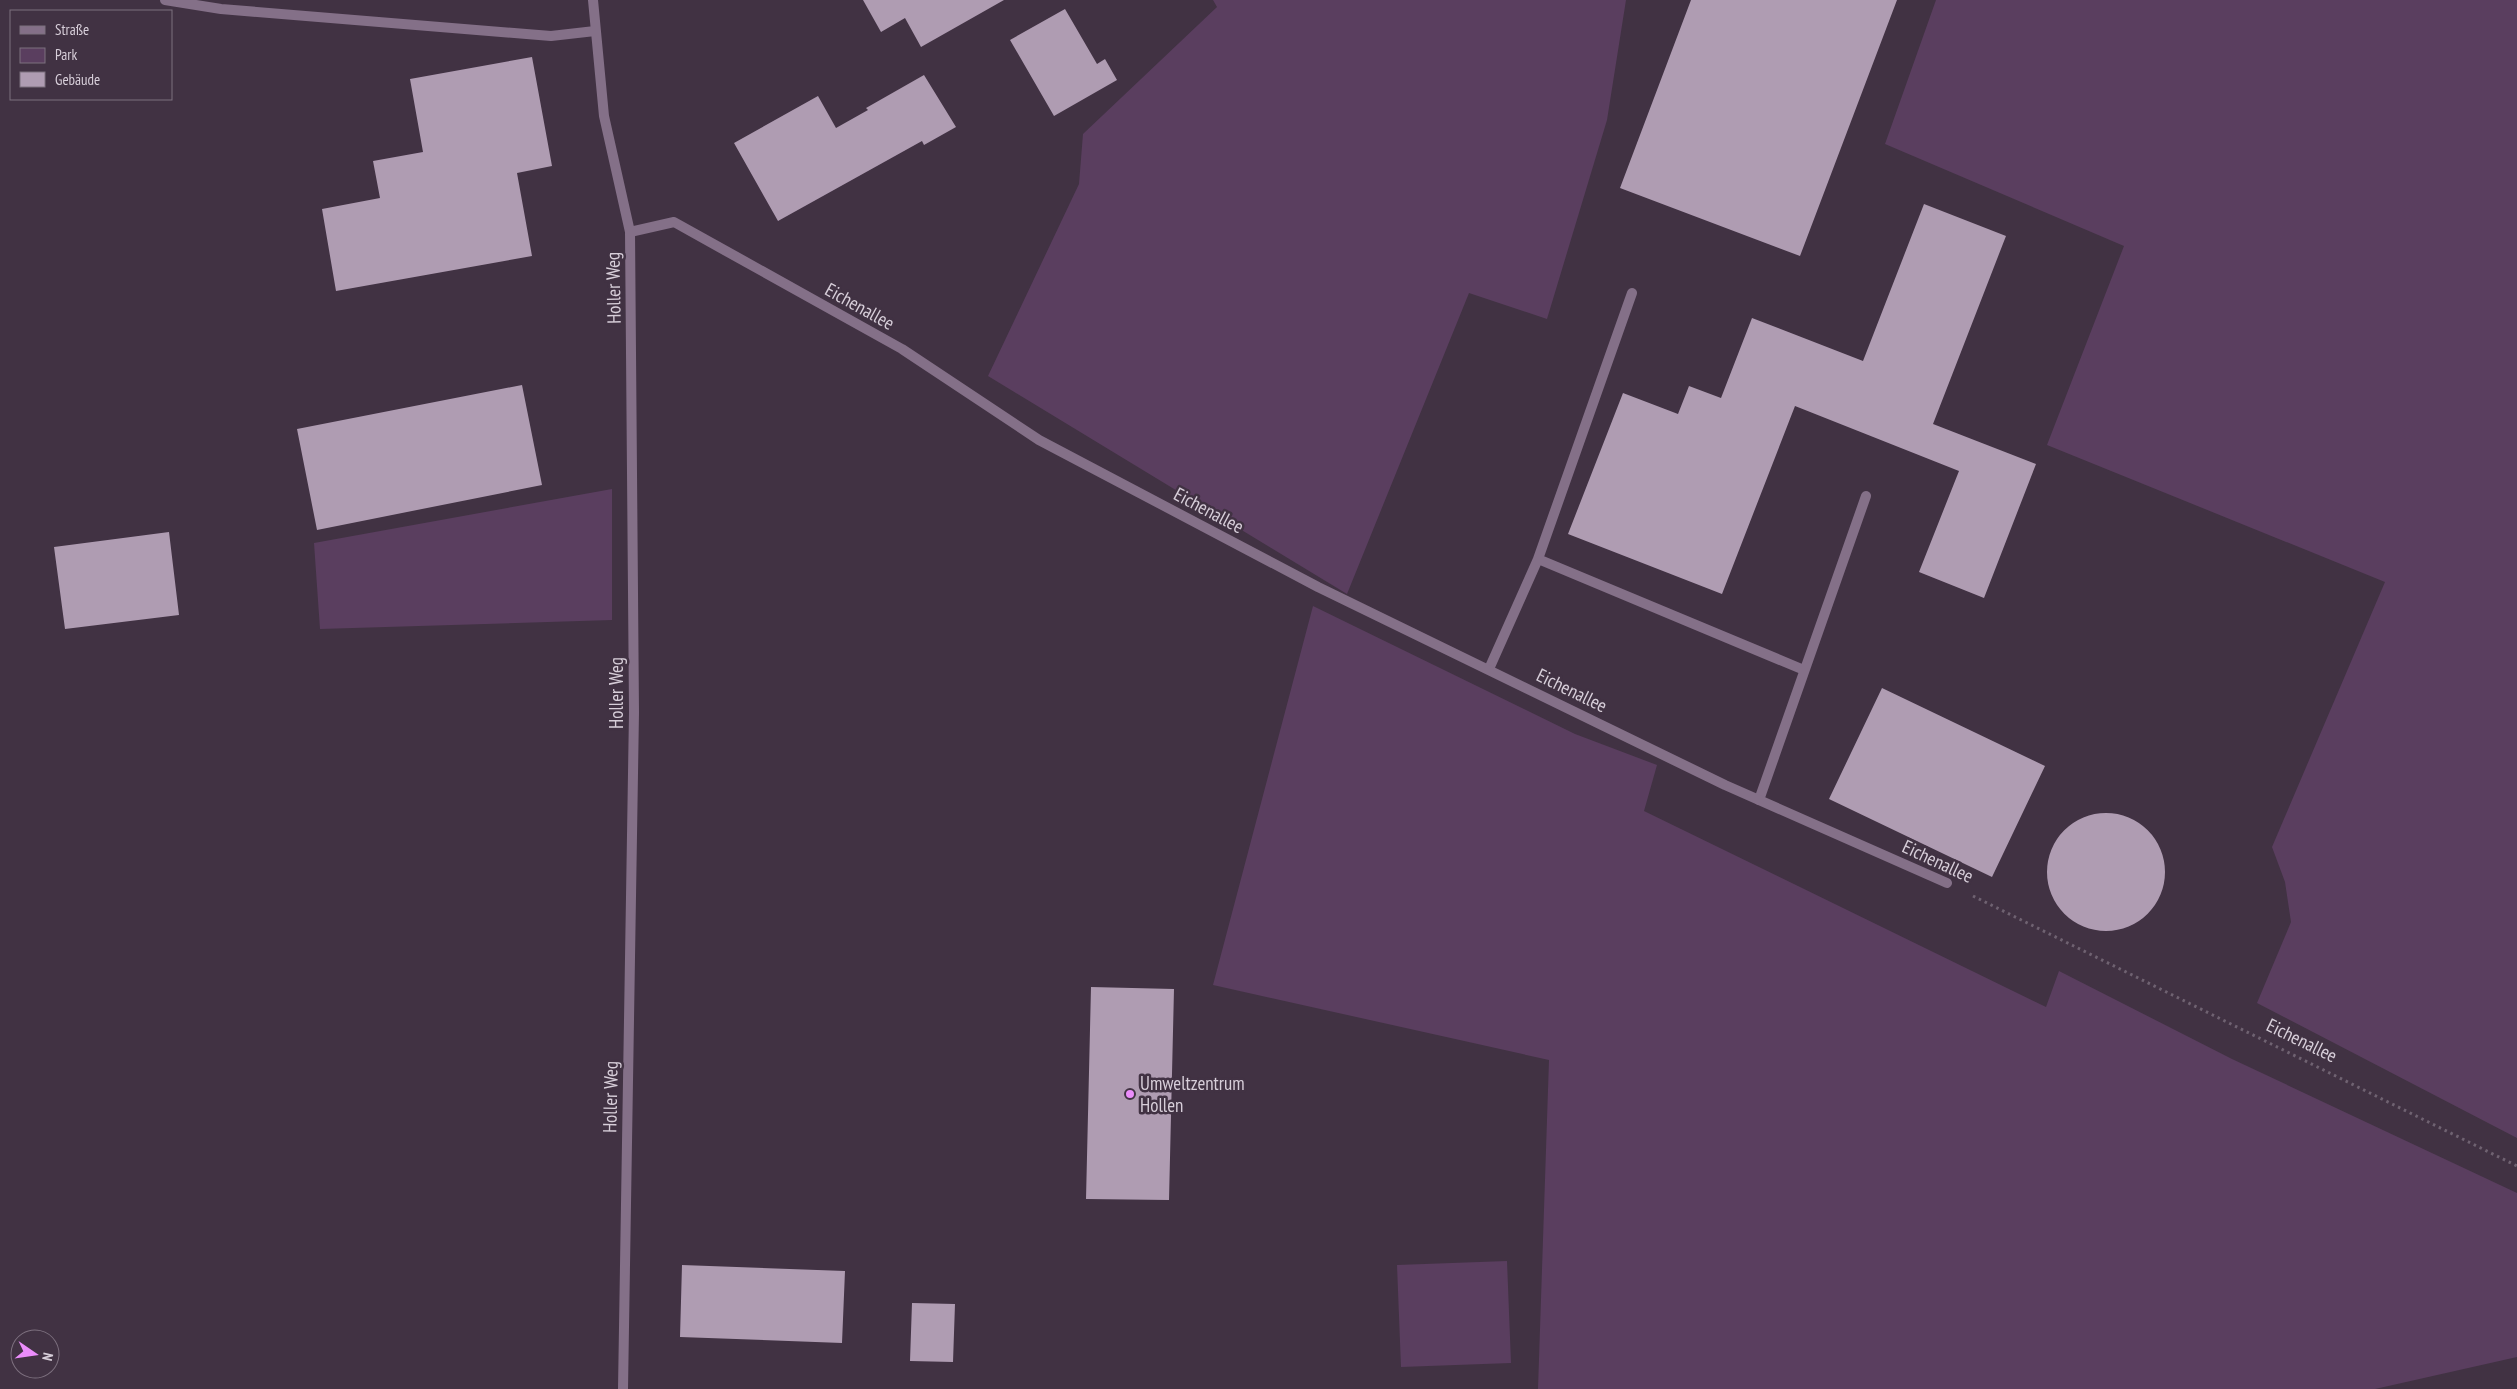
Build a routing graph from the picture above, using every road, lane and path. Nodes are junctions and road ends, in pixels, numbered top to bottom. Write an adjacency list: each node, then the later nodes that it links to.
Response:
1 (165, 0): 3 (street)
2 (593, 0): 3 (street, Holler Weg)
3 (595, 31): 4 (street, Holler Weg)
4 (630, 232): 8 (street, Eichenallee); 13 (street, Holler Weg)
5 (1632, 293): 7 (street)
6 (1866, 496): 9 (street)
7 (1538, 559): 8 (street); 9 (street)
8 (1489, 669): 10 (street, Eichenallee)
9 (1804, 670): 10 (street)
10 (1759, 800): 11 (street, Eichenallee)
11 (1947, 883): 12 (path, Eichenallee)
12 (2517, 1166)
13 (623, 1389)

